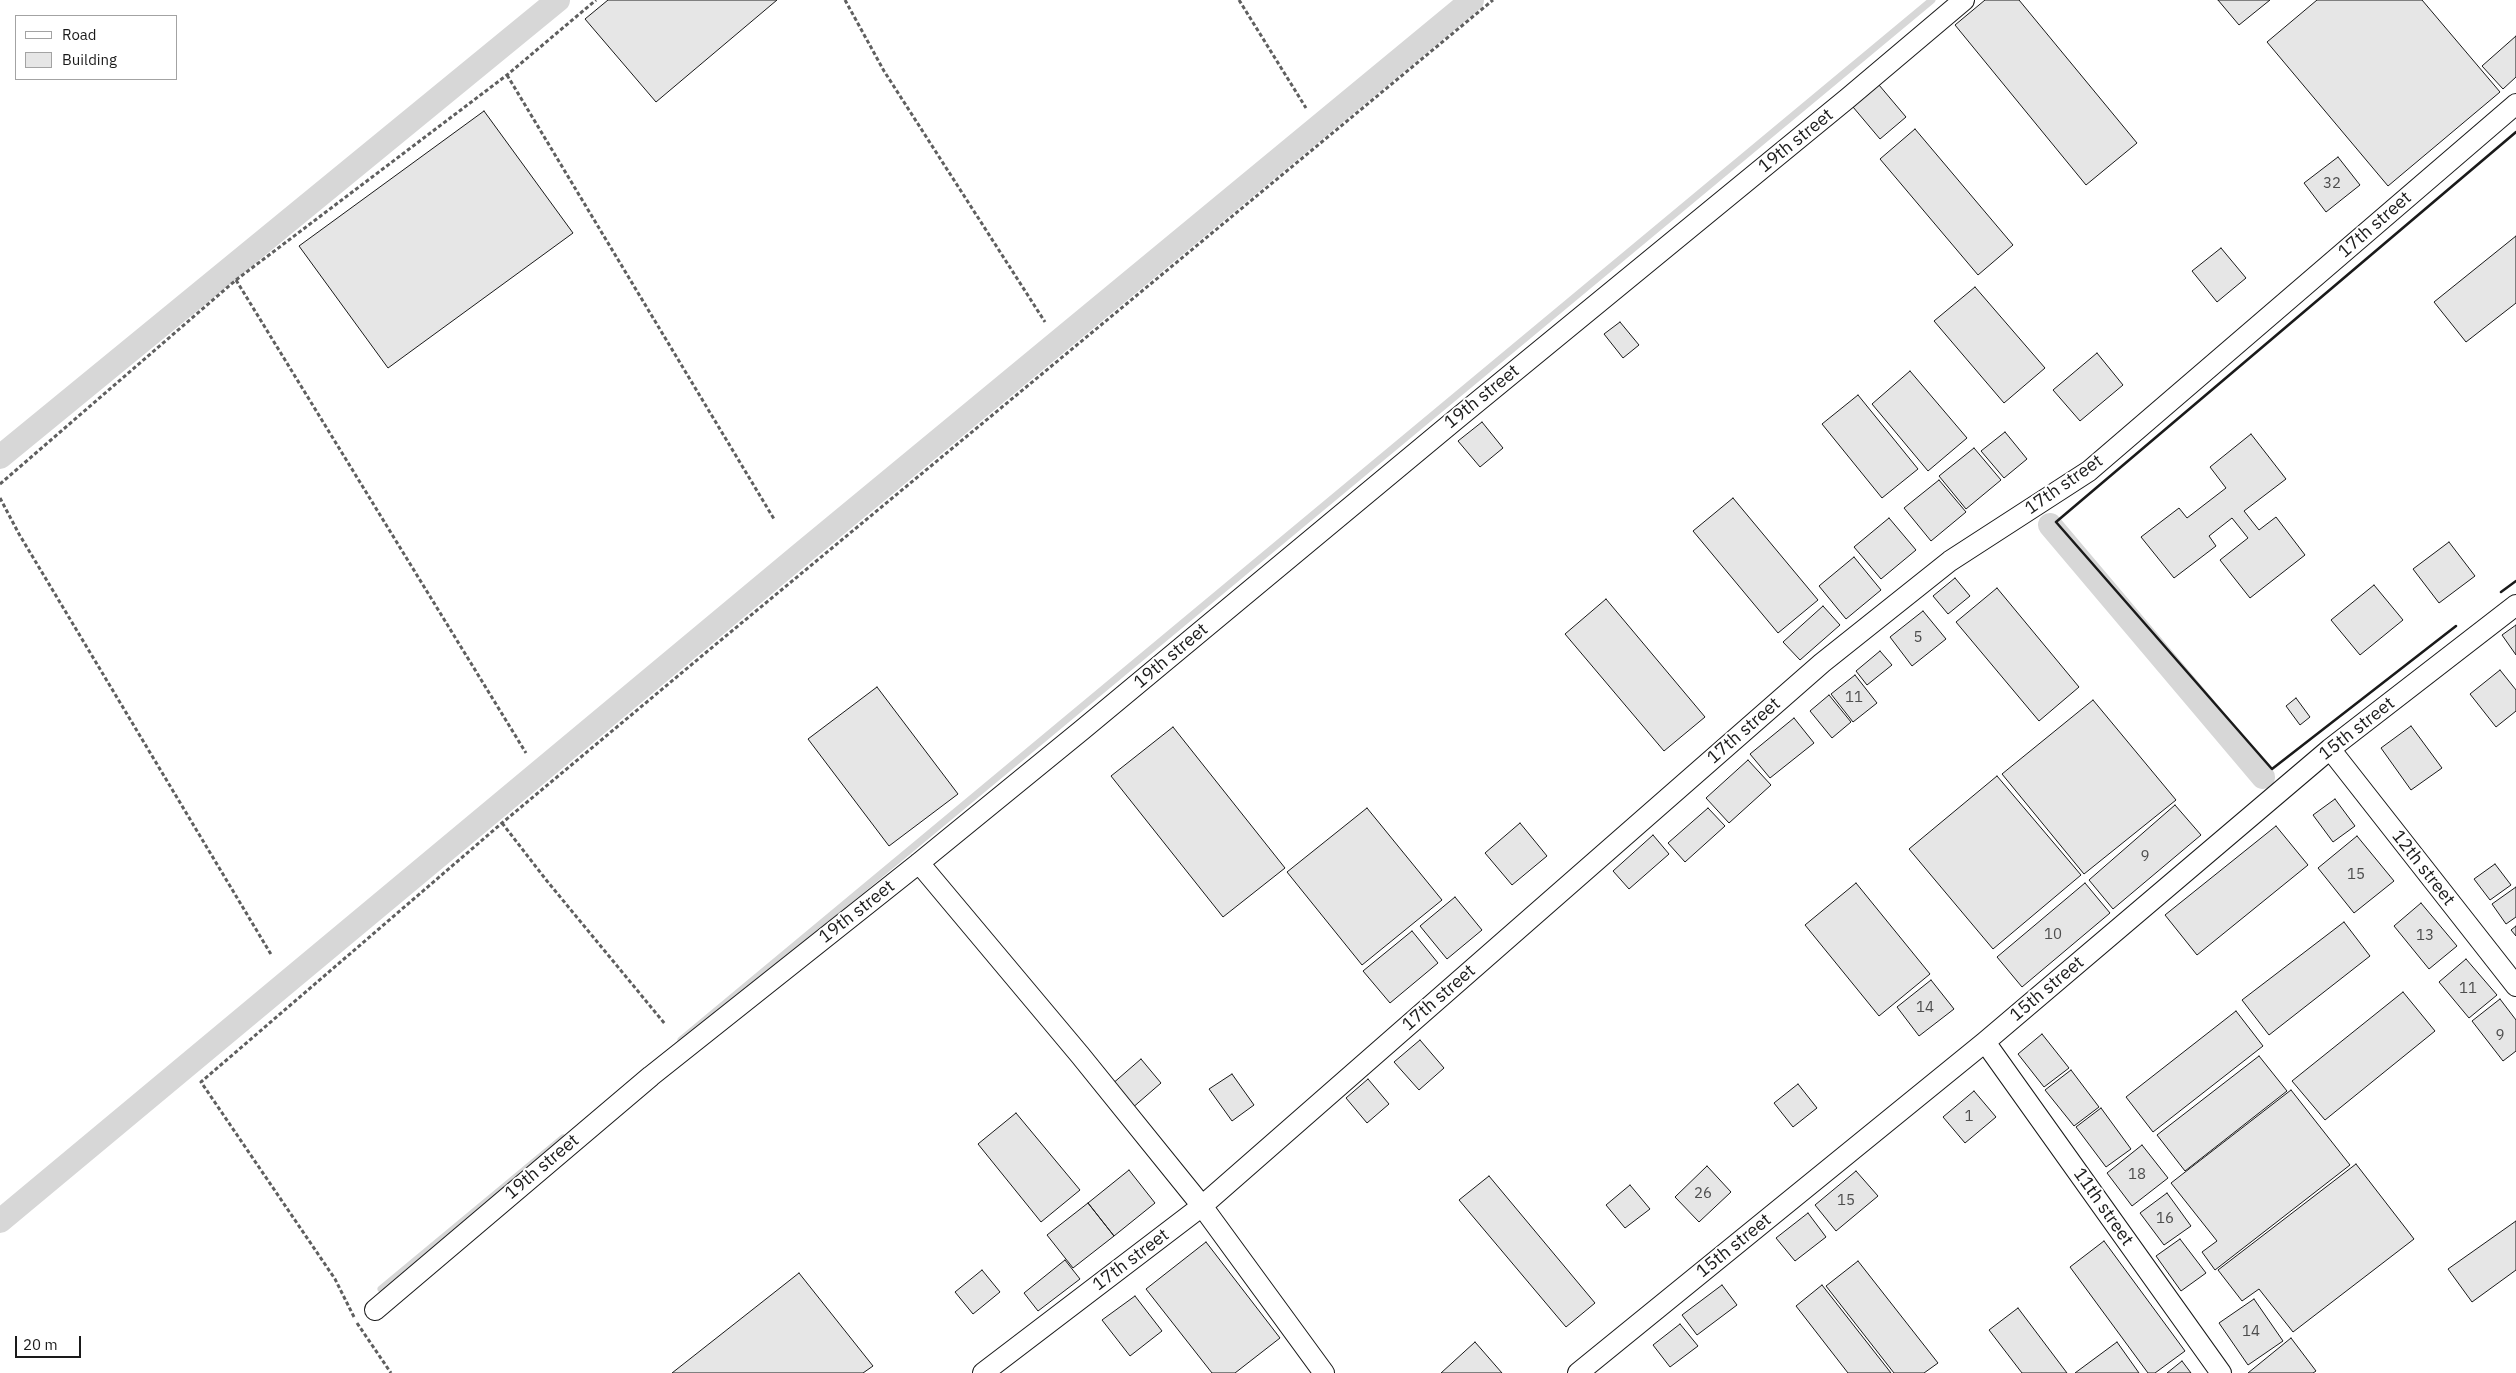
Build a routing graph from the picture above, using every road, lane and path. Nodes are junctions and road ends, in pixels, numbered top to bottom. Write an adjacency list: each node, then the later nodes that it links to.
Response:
1 (596, 0): 6 (path)
2 (845, 0): 10 (path)
3 (1239, 0): 8 (path)
4 (1494, 0): 17 (path)
5 (1964, 0): 18 (street, 19th street)
6 (507, 75): 9 (path); 13 (path)
7 (2516, 104): 23 (street, 17th street)
8 (1306, 108)
9 (236, 280): 11 (path); 16 (path)
10 (1045, 322)
11 (0, 484)
12 (0, 498): 19 (path)
13 (774, 519)
14 (2516, 605): 15 (street, 15th street)
15 (2330, 749): 20 (street, 12th street); 22 (street, 15th street)
16 (526, 753)
17 (502, 823): 21 (path); 25 (path)
18 (919, 863): 23 (street); 24 (street, 19th street)
19 (272, 956)
20 (2516, 986)
21 (665, 1024)
22 (1985, 1042): 28 (street, 15th street); 29 (street, 11th street)
23 (1202, 1206): 26 (street, 17th street); 27 (street)
24 (375, 1310)
25 (391, 1373)
26 (983, 1373)
27 (1324, 1373)
28 (1578, 1373)
29 (2221, 1373)

